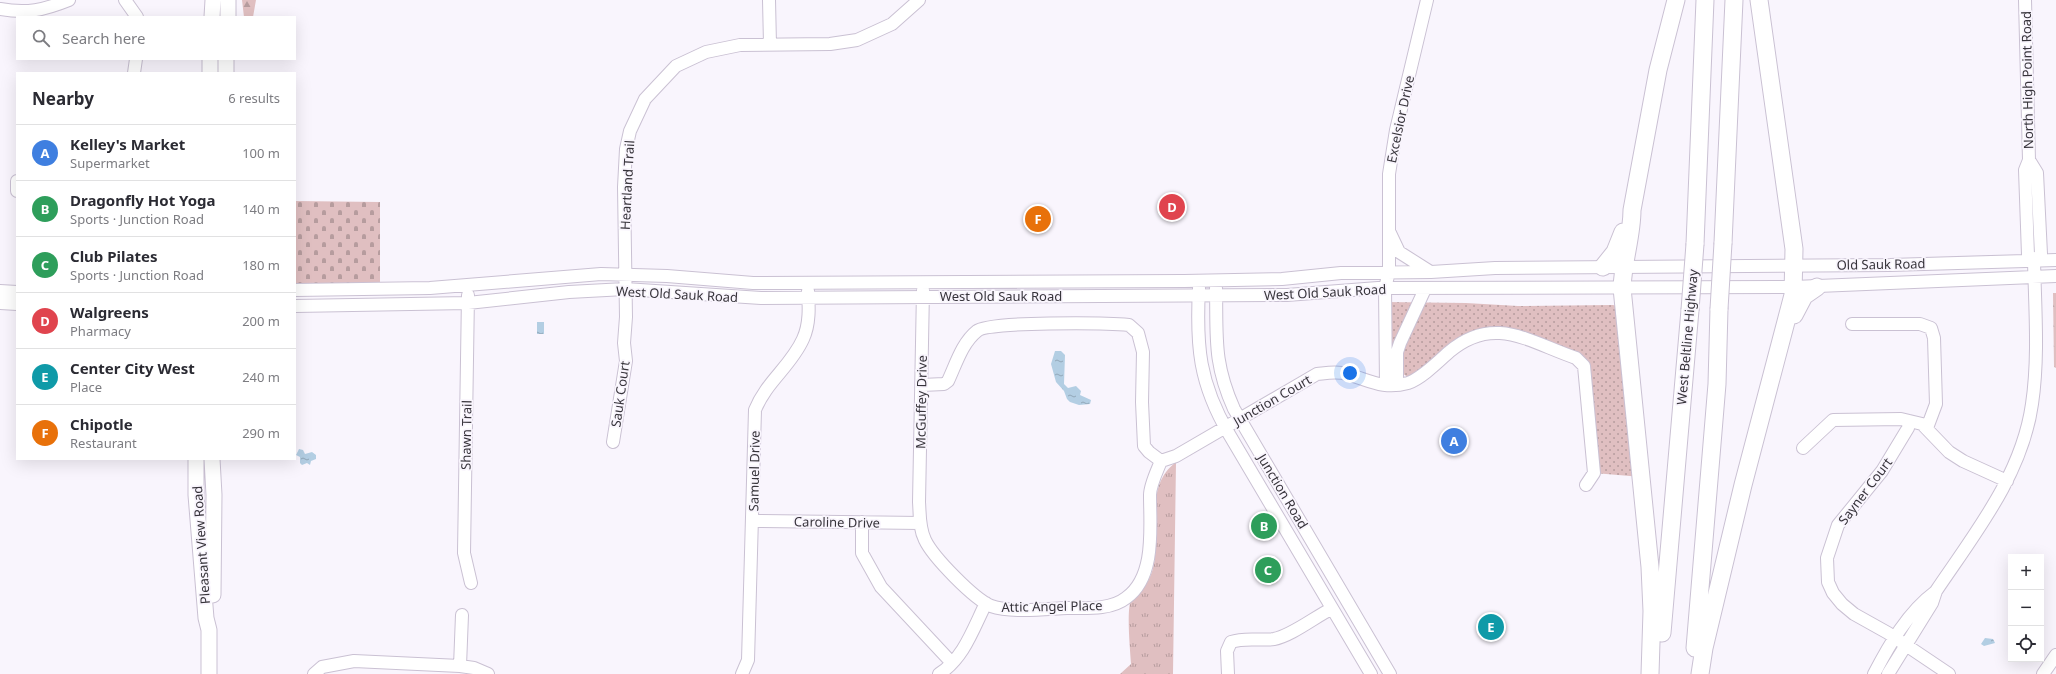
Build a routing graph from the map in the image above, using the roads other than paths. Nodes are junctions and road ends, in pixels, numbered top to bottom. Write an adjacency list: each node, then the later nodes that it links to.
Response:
1 (69, 0): 13 (street)
2 (125, 0): 14 (street)
3 (214, 0): 15 (main road)
4 (228, 0): 16 (main road)
5 (769, 0): 17 (street)
6 (919, 0): 17 (street)
7 (1428, 0): 25 (street, Excelsior Drive)
8 (1676, 0): 24 (highway)
9 (1705, 0): 96 (highway, West Beltline Highway, bridge)
10 (1734, 0): 97 (highway, bridge)
11 (1759, 0): 28 (highway)
12 (2025, 0): 27 (street, North High Point Road)
13 (0, 9)
14 (136, 16)
15 (212, 16)
16 (228, 16)
17 (770, 44): 34 (street, Heartland Trail)
18 (136, 60): 21 (street)
19 (210, 60): 22 (main road)
20 (226, 60): 23 (main road)
21 (134, 72)
22 (210, 72)
23 (226, 72)
24 (1632, 210): 29 (highway); 31 (highway)
25 (1389, 230): 32 (street, Excelsior Drive); 33 (street)
26 (2056, 260): 27 (street, Old Sauk Road)
27 (2034, 261): 28 (street, Old Sauk Road); 36 (street, North High Point Road)
28 (1795, 265): 30 (street, Old Sauk Road); 42 (highway)
29 (1623, 266): 30 (street, West Old Sauk Road); 31 (street, West Old Sauk Road); 45 (highway)
30 (1706, 266)
31 (1603, 267): 33 (street, West Old Sauk Road)
32 (1389, 272): 33 (street, West Old Sauk Road); 38 (street, West Old Sauk Road); 44 (street, Excelsior Drive)
33 (1431, 272)
34 (625, 274): 39 (street, West Old Sauk Road); 41 (street, West Old Sauk Road); 47 (street, Sauk Court)
35 (2056, 276): 36 (street, Old Sauk Road)
36 (2035, 277): 43 (street, Old Sauk Road); 73 (street, North High Point Road)
37 (1199, 281): 38 (street, West Old Sauk Road); 40 (street, West Old Sauk Road); 52 (street, Junction Road)
38 (1216, 281): 53 (street, Junction Road)
39 (808, 282): 40 (street, West Old Sauk Road); 55 (street, Samuel Drive)
40 (923, 282): 54 (street, McGuffey Drive)
41 (468, 286): 49 (street, West Old Sauk Road); 57 (street, Shawn Trail)
42 (1794, 287): 43 (street, Old Sauk Road); 46 (street, Old Sauk Road); 61 (highway)
43 (1817, 287): 61 (highway)
44 (1385, 288): 48 (street, West Old Sauk Road); 53 (street, West Old Sauk Road); 63 (street, Excelsior Drive)
45 (1622, 288): 46 (street, West Old Sauk Road); 48 (street, West Old Sauk Road); 95 (highway)
46 (1708, 288)
47 (625, 289): 55 (street, West Old Sauk Road); 57 (street, West Old Sauk Road); 68 (street, Sauk Court)
48 (1425, 289): 63 (street)
49 (296, 290)
50 (0, 292): 51 (street)
51 (16, 292)
52 (1199, 296): 53 (street, West Old Sauk Road); 54 (street, West Old Sauk Road); 66 (street, Junction Road)
53 (1216, 296): 64 (street, Junction Road)
54 (923, 297): 55 (street, West Old Sauk Road); 62 (street, McGuffey Drive)
55 (808, 298): 75 (street, Samuel Drive)
56 (0, 303): 58 (street)
57 (468, 303): 59 (street, West Old Sauk Road); 78 (street, Shawn Trail)
58 (16, 304)
59 (296, 306)
60 (1852, 324): 67 (street)
61 (1783, 336): 98 (highway)
62 (922, 385): 72 (street); 77 (street, McGuffey Drive)
63 (1392, 385): 64 (street, Junction Court); 74 (street, Junction Court)
64 (1239, 418): 66 (street, Junction Court); 94 (street, Junction Road)
65 (1909, 421): 67 (street); 69 (street); 83 (street, Sayner Court)
66 (1224, 427): 72 (street); 80 (street, Junction Road)
67 (1927, 428): 73 (street)
68 (613, 442)
69 (1803, 448)
70 (196, 460): 82 (main road, Pleasant View Road)
71 (212, 460): 82 (main road, Pleasant View Road)
72 (1161, 461): 79 (street, Attic Angel Place)
73 (2007, 481): 83 (street, North High Point Road)
74 (1586, 485)
75 (754, 521): 76 (street, Caroline Drive); 88 (street, Samuel Drive)
76 (862, 522): 77 (street, Caroline Drive); 85 (street)
77 (920, 523): 79 (street, Attic Angel Place)
78 (470, 583)
79 (986, 603): 85 (street)
80 (1331, 609): 92 (street); 93 (street, Junction Road)
81 (462, 615): 86 (street)
82 (209, 630): 89 (main road, Pleasant View Road)
83 (1901, 641): 99 (street, North High Point Road); 100 (street, North High Point Road); 101 (street, Sayner Court)
84 (2056, 655): 102 (street)
85 (952, 663): 91 (street)
86 (460, 666): 87 (street); 90 (street)
87 (318, 670)
88 (744, 673)
89 (209, 674)
90 (488, 674)
91 (939, 674)
92 (1228, 674)
93 (1371, 674)
94 (1390, 674)
95 (1650, 674)
96 (1658, 674)
97 (1693, 674)
98 (1700, 674)
99 (1874, 674)
100 (1888, 674)
101 (1949, 674)
102 (2043, 674)

